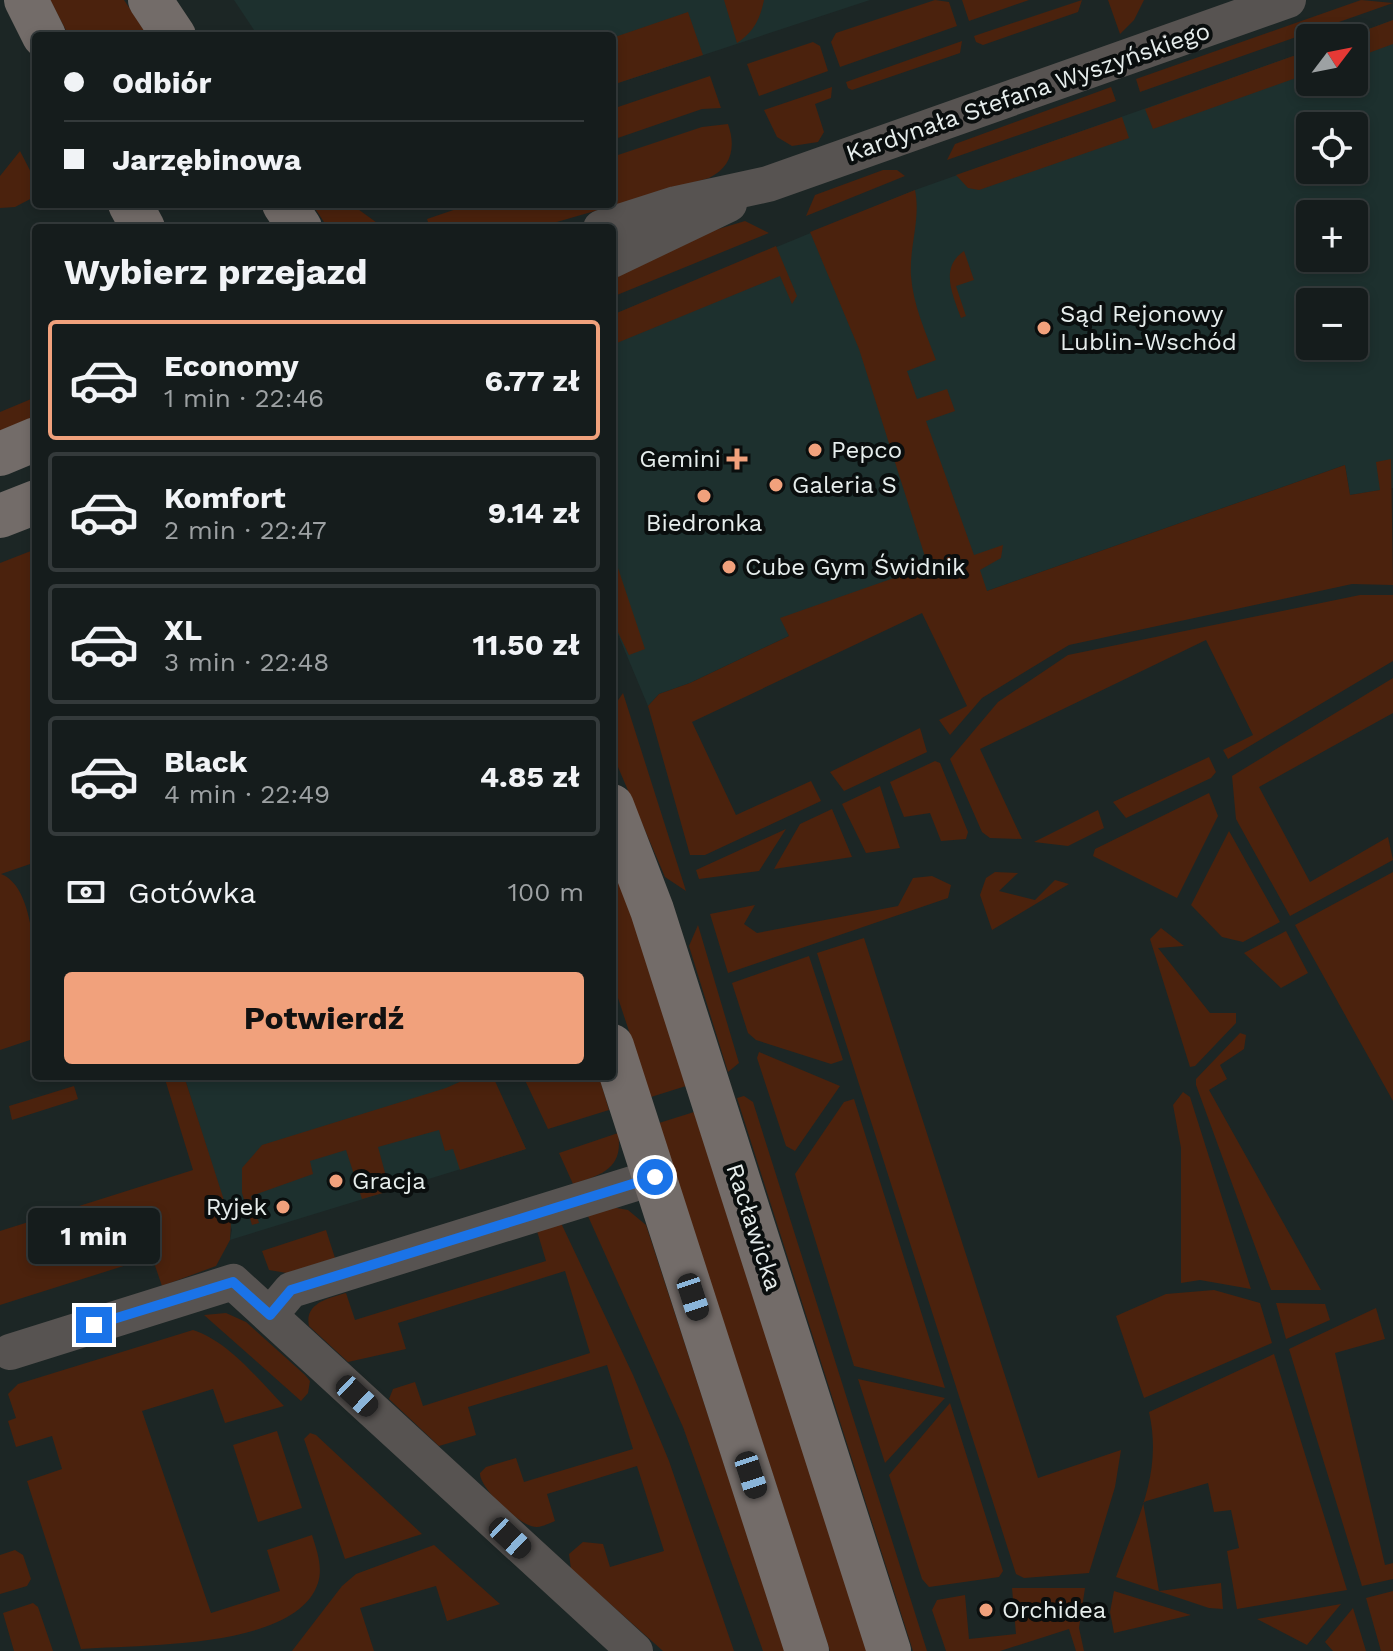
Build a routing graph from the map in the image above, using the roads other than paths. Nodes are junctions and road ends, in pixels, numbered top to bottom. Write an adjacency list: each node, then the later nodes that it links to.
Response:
1 (26, 0): 4 (street)
2 (150, 0): 5 (street)
3 (1288, 0): 6 (street, Kardynała Stefana Wyszyńskiego)
4 (42, 32)
5 (171, 32)
6 (768, 184): 7 (street, Kardynała Stefana Wyszyńskiego); 8 (street, Kardynała Stefana Wyszyńskiego)
7 (614, 224)
8 (616, 258)
9 (32, 441): 10 (street)
10 (0, 454)
11 (32, 504): 12 (street)
12 (0, 516)
13 (616, 816): 20 (street, Racławicka)
14 (616, 1058): 15 (street)
15 (655, 1177): 16 (street); 19 (street)
16 (270, 1315): 17 (street); 18 (street)
17 (10, 1352)
18 (635, 1651)
19 (807, 1651)
20 (889, 1651)

